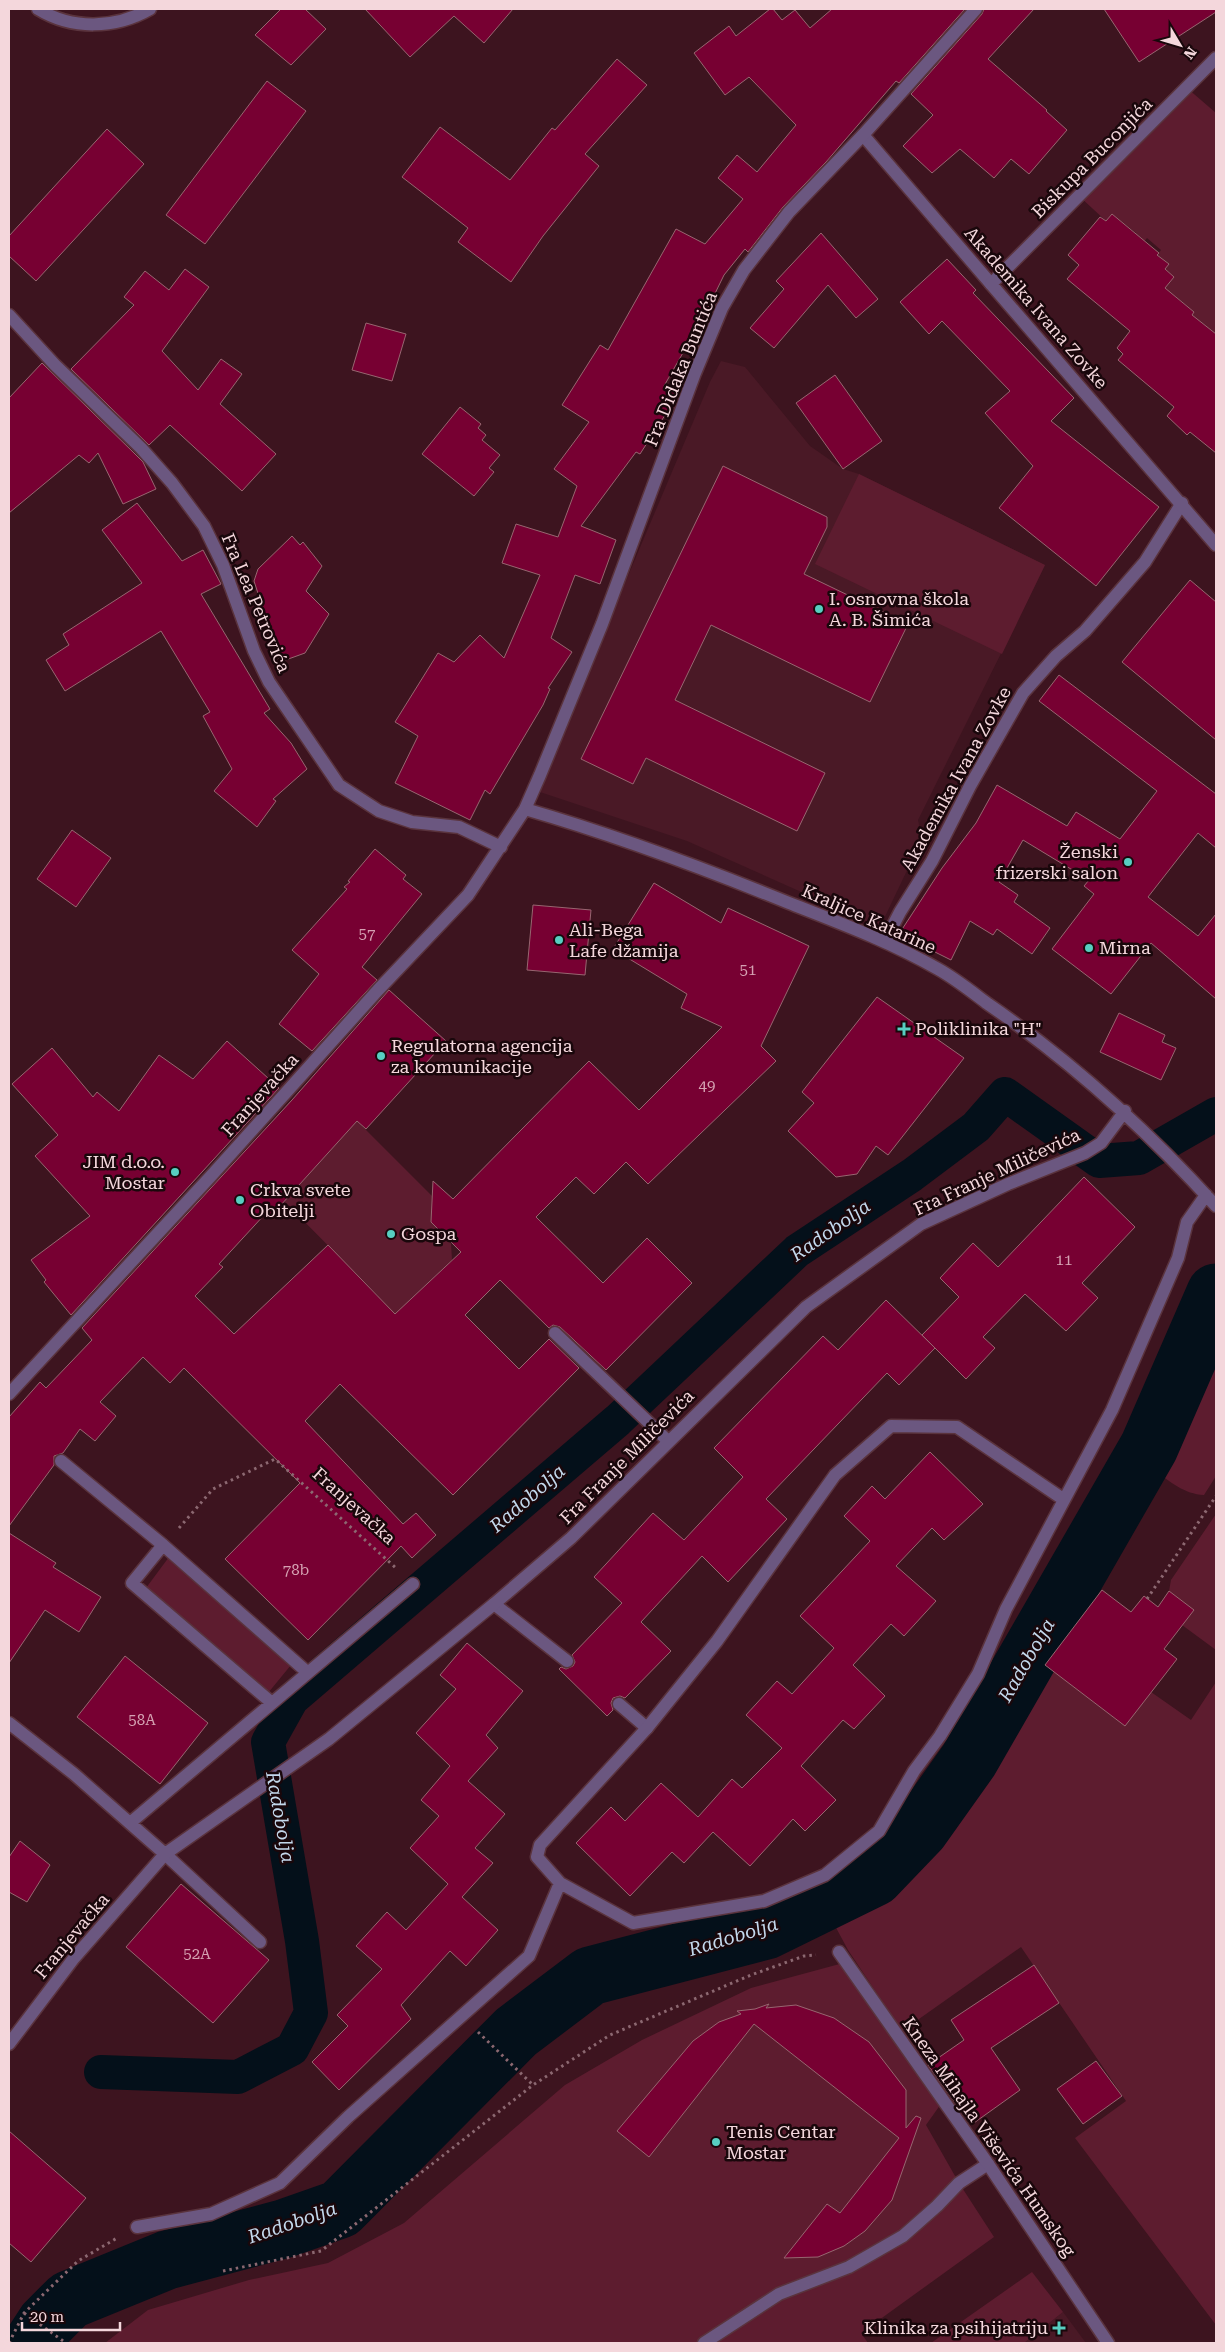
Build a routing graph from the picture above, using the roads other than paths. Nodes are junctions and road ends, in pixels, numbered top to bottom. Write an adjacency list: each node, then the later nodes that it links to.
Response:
1 (38, 9): 2 (street)
2 (150, 9)
3 (976, 9): 5 (street, Fra Didaka Buntića)
4 (1216, 58): 6 (street, Biskupa Buconjića)
5 (863, 135): 6 (street, Akademika Ivana Zovke); 10 (street, Fra Didaka Buntića)
6 (991, 284): 8 (street, Akademika Ivana Zovke)
7 (9, 315): 11 (street, Fra Lea Petrovića)
8 (1182, 503): 9 (street, Akademika Ivana Zovke); 12 (street, Akademika Ivana Zovke)
9 (1216, 545)
10 (525, 809): 11 (street, Franjevačka); 12 (street, Kraljice Katarine)
11 (501, 847): 17 (street, Franjevačka)
12 (885, 941): 13 (street, Kraljice Katarine)
13 (1129, 1115): 14 (street, Kraljice Katarine); 18 (street, Fra Franje Miličevića)
14 (1206, 1195): 15 (street, Kraljice Katarine); 20 (street)
15 (1216, 1206)
16 (555, 1333): 18 (street)
17 (9, 1394)
18 (668, 1441): 23 (street, Fra Franje Miličevića)
19 (61, 1461): 21 (street)
20 (1063, 1499): 29 (street); 32 (street)
21 (163, 1545): 25 (street); 26 (street)
22 (413, 1584): 25 (street)
23 (494, 1604): 24 (street); 31 (street, Fra Franje Miličevića)
24 (567, 1661)
25 (307, 1672): 26 (street)
26 (272, 1703): 30 (street)
27 (619, 1704): 29 (street)
28 (9, 1723): 30 (street)
29 (647, 1728): 32 (street)
30 (130, 1823): 31 (street)
31 (165, 1854): 33 (street); 35 (street, Franjevačka)
32 (560, 1883): 37 (street)
33 (260, 1942)
34 (839, 1952): 36 (street, Kneza Mihajla Viševića Humskog)
35 (9, 2044)
36 (988, 2164): 38 (street); 39 (street, Kneza Mihajla Viševića Humskog)
37 (137, 2227)
38 (704, 2343)
39 (1108, 2343)

